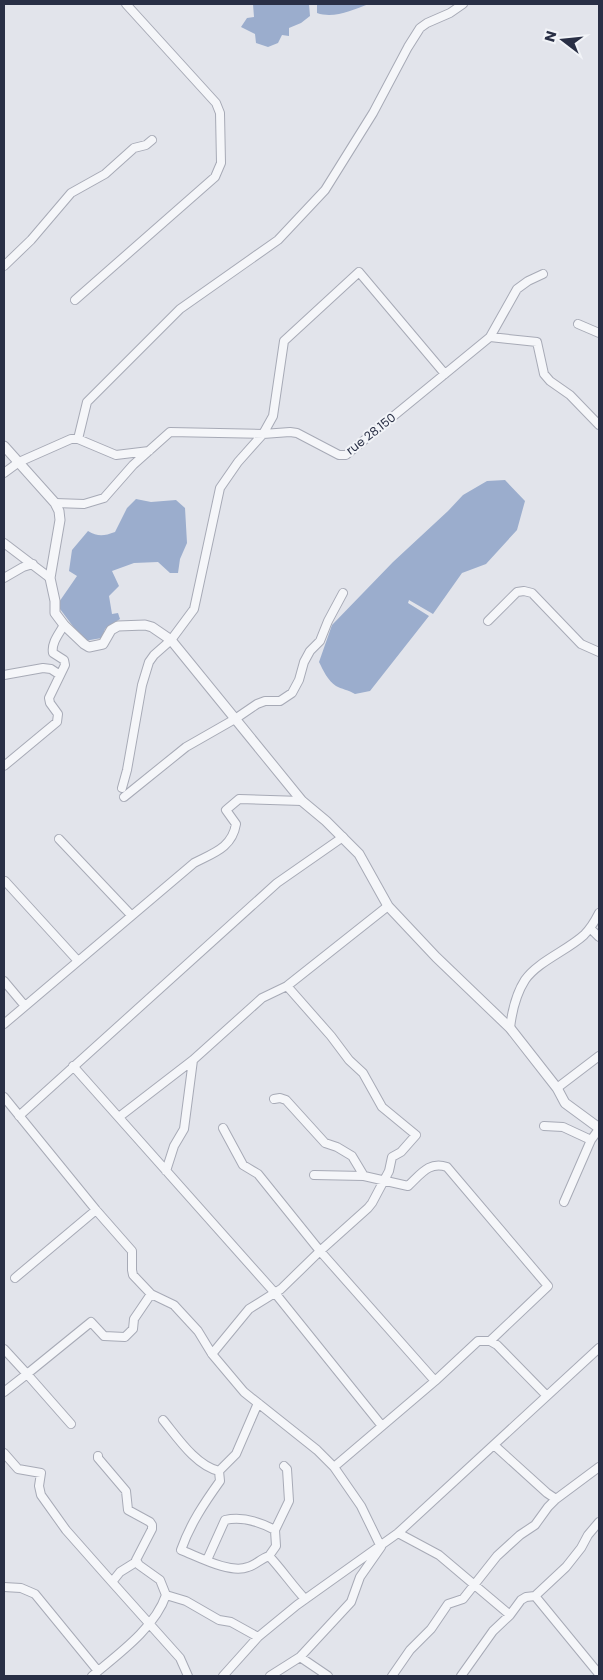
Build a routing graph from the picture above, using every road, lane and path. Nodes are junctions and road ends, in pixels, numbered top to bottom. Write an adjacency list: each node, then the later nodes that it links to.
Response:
1 (126, 4): 6 (street)
2 (463, 4): 13 (street)
3 (152, 140): 4 (street)
4 (4, 266)
5 (544, 274): 9 (street)
6 (75, 300)
7 (578, 324): 8 (street)
8 (599, 333)
9 (490, 337): 10 (street, rue 28.150); 11 (street)
10 (445, 374): 12 (street, rue 28.150); 12 (street)
11 (599, 425)
12 (263, 434): 15 (street, rue 28.150); 26 (street)
13 (78, 439): 15 (street); 16 (street)
14 (4, 446): 16 (street)
15 (149, 452): 18 (street, rue 28.150)
16 (19, 462): 17 (street); 18 (street)
17 (4, 473)
18 (54, 503): 22 (street)
19 (4, 543): 20 (street)
20 (33, 564): 21 (street); 22 (street)
21 (4, 578)
22 (50, 578): 25 (street)
23 (343, 593): 30 (street)
24 (488, 621): 27 (street)
25 (64, 625): 26 (street); 29 (street)
26 (171, 640): 30 (street); 32 (street)
27 (599, 652)
28 (4, 675): 29 (street)
29 (60, 676): 31 (street)
30 (235, 719): 33 (street); 34 (street)
31 (4, 766)
32 (122, 788)
33 (124, 797)
34 (302, 801): 35 (street); 40 (street)
35 (342, 837): 38 (street); 51 (street)
36 (59, 838): 40 (street)
37 (5, 881): 43 (street)
38 (388, 906): 45 (street); 48 (street)
39 (599, 913): 41 (street)
40 (131, 916): 43 (street)
41 (590, 928): 42 (street); 48 (street)
42 (599, 937)
43 (78, 961): 46 (street)
44 (4, 981): 46 (street)
45 (287, 986): 50 (street); 64 (street)
46 (25, 1006): 47 (street)
47 (4, 1024)
48 (510, 1028): 52 (street)
49 (599, 1056): 52 (street)
50 (193, 1060): 56 (street); 61 (street)
51 (72, 1066): 55 (street); 56 (street)
52 (557, 1088): 59 (street)
53 (4, 1097): 55 (street)
54 (274, 1099): 63 (street)
55 (19, 1116): 66 (street)
56 (119, 1117): 61 (street)
57 (544, 1126): 60 (street)
58 (223, 1128): 67 (street)
59 (599, 1129): 60 (street)
60 (591, 1140): 65 (street)
61 (166, 1171): 69 (street)
62 (314, 1174): 63 (street)
63 (364, 1176): 64 (street)
64 (383, 1181): 67 (street); 71 (street)
65 (564, 1202)
66 (96, 1210): 68 (street); 70 (street)
67 (320, 1250): 69 (street); 77 (street)
68 (15, 1278)
69 (275, 1293): 74 (street); 83 (street)
70 (151, 1294): 74 (street); 76 (street)
71 (490, 1341): 77 (street); 79 (street)
72 (599, 1348): 75 (street)
73 (4, 1349): 76 (street)
74 (212, 1354): 80 (street)
75 (596, 1356): 79 (street)
76 (27, 1374): 78 (street); 82 (street)
77 (435, 1381): 83 (street)
78 (4, 1392)
79 (547, 1396): 84 (street)
80 (258, 1403): 88 (street); 90 (street)
81 (163, 1420): 90 (street)
82 (71, 1424)
83 (382, 1426): 88 (street)
84 (494, 1445): 93 (street); 96 (street)
85 (4, 1453): 101 (street)
86 (98, 1456): 100 (street)
87 (284, 1466): 95 (street)
88 (334, 1467): 97 (street)
89 (599, 1467): 92 (street)
90 (219, 1471): 99 (street)
91 (599, 1476): 92 (street)
92 (584, 1477): 93 (street)
93 (556, 1499): 102 (street)
94 (599, 1522): 105 (street)
95 (275, 1530): 98 (street); 99 (street)
96 (398, 1533): 97 (street); 102 (street)
97 (381, 1547): 106 (street); 110 (street)
98 (269, 1556): 99 (street); 106 (street)
99 (207, 1560)
100 (136, 1562): 101 (street); 104 (street)
101 (112, 1582): 108 (street)
102 (475, 1585): 107 (street); 117 (street)
103 (4, 1586): 111 (street)
104 (166, 1596): 108 (street); 109 (street)
105 (536, 1596): 107 (street); 112 (street)
106 (305, 1599): 109 (street)
107 (510, 1615): 118 (street)
108 (150, 1624): 111 (street); 113 (street)
109 (258, 1637): 114 (street)
110 (300, 1657): 115 (street); 116 (street)
111 (95, 1674)
112 (599, 1674)
113 (186, 1675)
114 (223, 1676)
115 (270, 1676)
116 (328, 1676)
117 (392, 1676)
118 (461, 1676)

